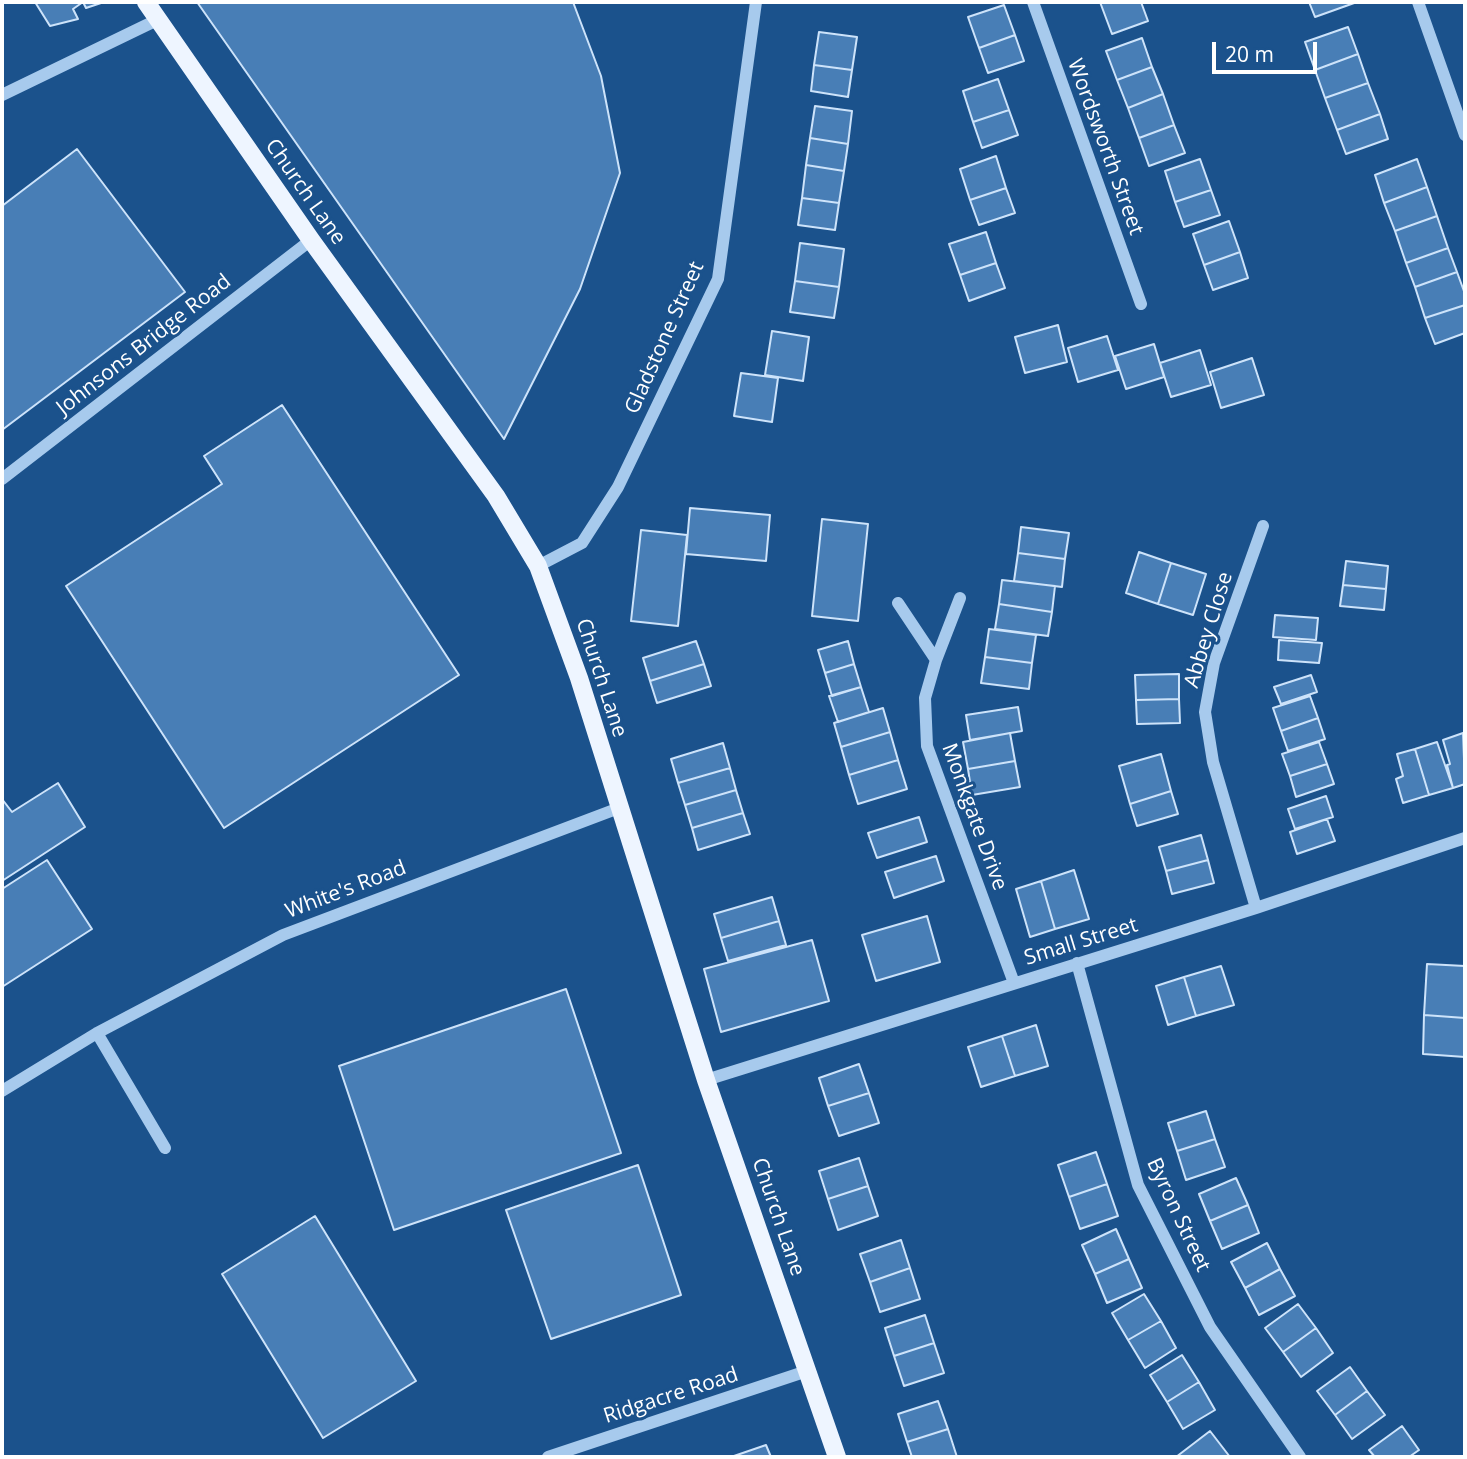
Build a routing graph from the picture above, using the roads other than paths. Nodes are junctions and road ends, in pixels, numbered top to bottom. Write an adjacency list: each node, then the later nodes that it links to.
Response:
1 (146, 2): 5 (main road, Church Lane)
2 (756, 2): 12 (street, Gladstone Street)
3 (1033, 2): 9 (street, Wordsworth Street)
4 (1418, 2): 7 (street)
5 (158, 20): 6 (street); 8 (main road, Church Lane)
6 (2, 95)
7 (1465, 135)
8 (311, 240): 10 (street, Johnsons Bridge Road); 12 (main road, Church Lane)
9 (1141, 304)
10 (2, 479)
11 (1264, 526): 18 (street, Abbey Close)
12 (538, 566): 16 (main road, Church Lane)
13 (960, 598): 15 (street, Monkgate Drive)
14 (898, 603): 15 (street)
15 (936, 660): 20 (street, Monkgate Drive)
16 (619, 808): 21 (street, White's Road); 22 (main road, Church Lane)
17 (1465, 838): 18 (street, Small Street)
18 (1256, 908): 19 (street, Small Street)
19 (1077, 964): 20 (street, Small Street); 28 (street, Byron Street)
20 (1014, 983): 22 (street, Small Street)
21 (97, 1033): 23 (street, White's Road); 24 (street)
22 (706, 1080): 25 (main road, Church Lane)
23 (2, 1091)
24 (166, 1148)
25 (807, 1371): 26 (street, Ridgacre Road); 27 (main road, Church Lane)
26 (548, 1457)
27 (837, 1457)
28 (1300, 1457)

